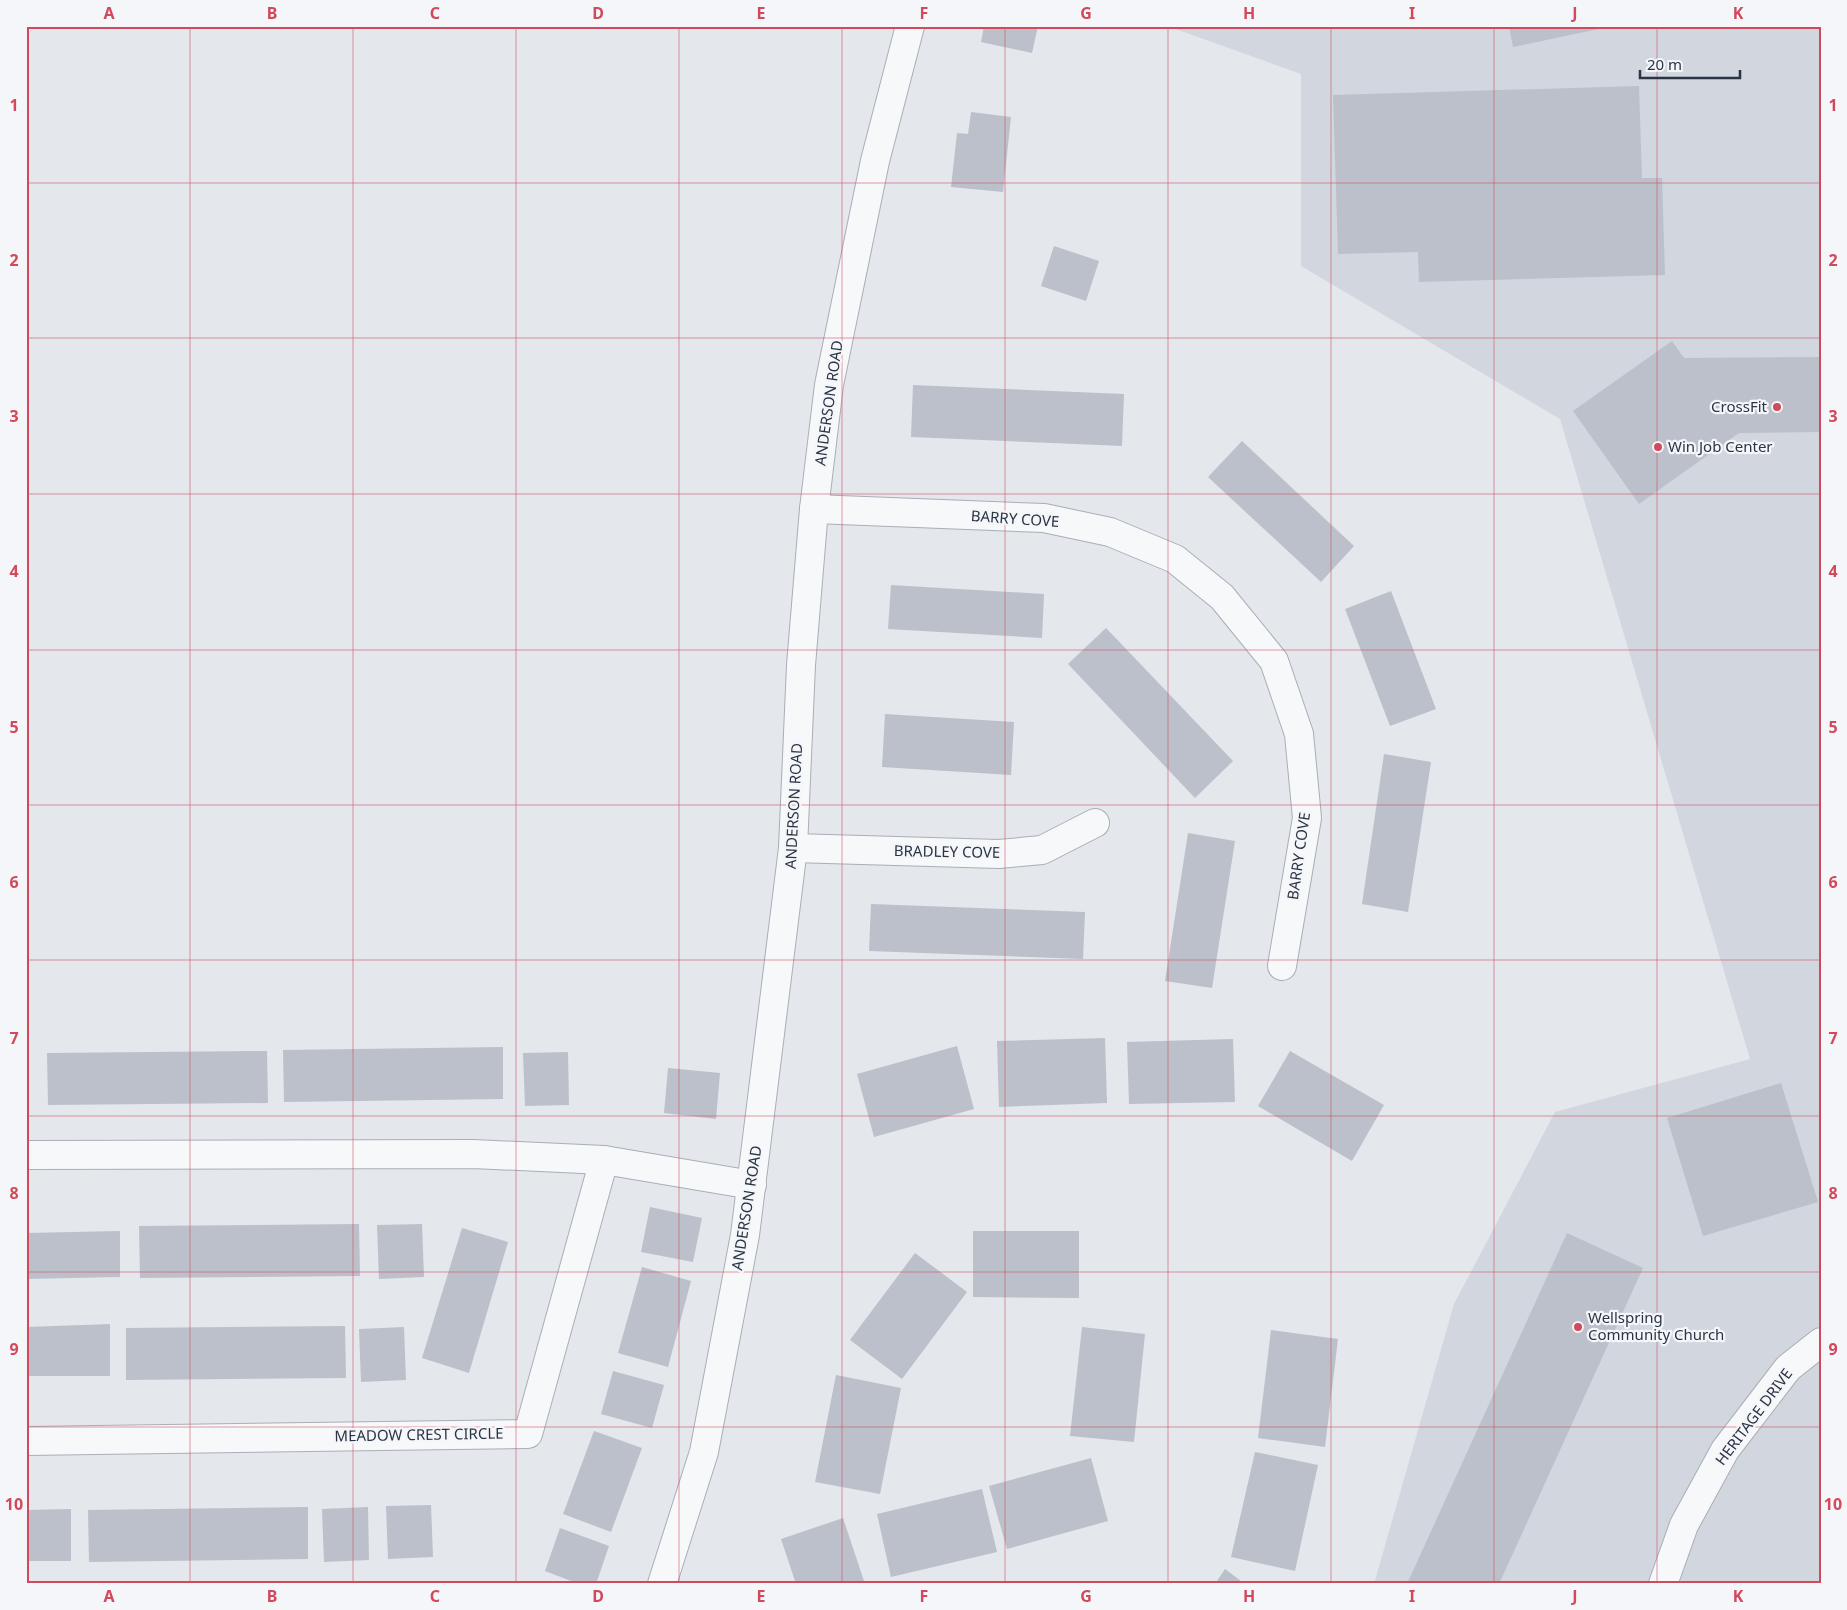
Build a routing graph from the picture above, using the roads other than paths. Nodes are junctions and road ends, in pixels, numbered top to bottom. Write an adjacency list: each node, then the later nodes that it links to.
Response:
1 (910, 26): 2 (street, ANDERSON ROAD)
2 (814, 509): 4 (street, ANDERSON ROAD); 5 (street, BARRY COVE)
3 (1095, 823): 4 (street, BRADLEY COVE)
4 (793, 848): 8 (street, ANDERSON ROAD)
5 (1282, 966)
6 (26, 1155): 7 (street)
7 (604, 1160): 8 (street); 10 (street, MEADOW CREST CIRCLE)
8 (752, 1185): 11 (street, ANDERSON ROAD)
9 (1821, 1342): 12 (street, HERITAGE DRIVE)
10 (26, 1441)
11 (662, 1584)
12 (1663, 1584)

